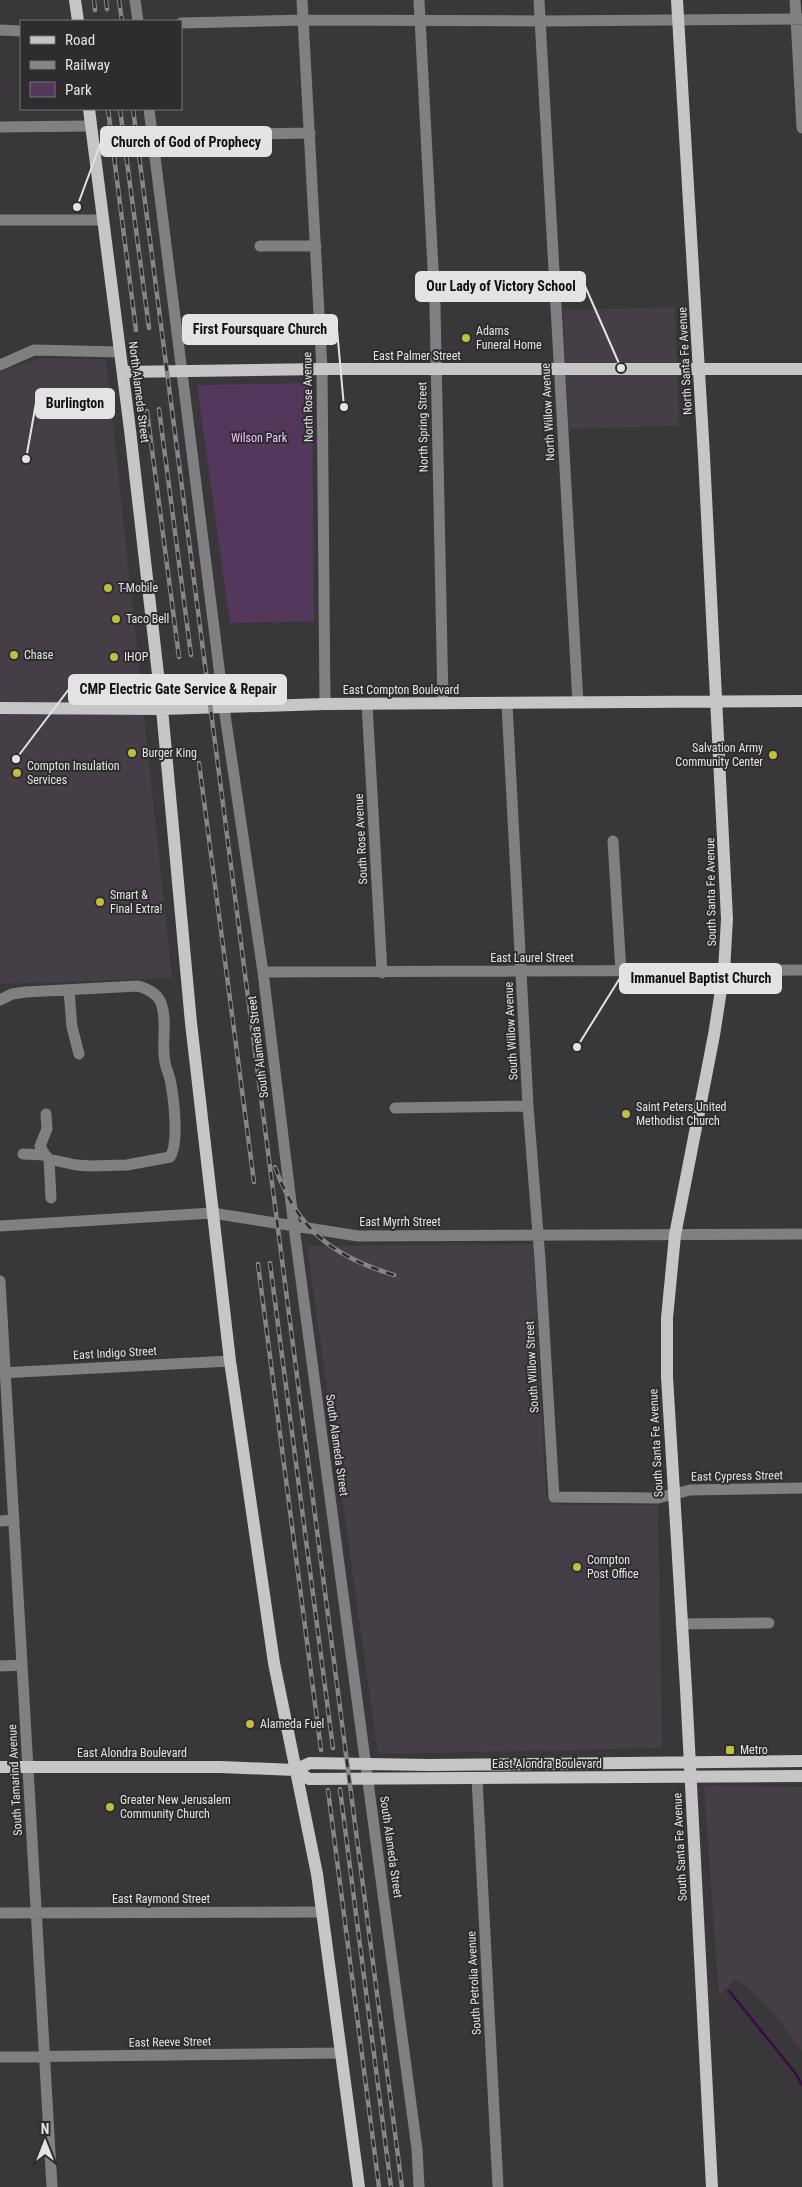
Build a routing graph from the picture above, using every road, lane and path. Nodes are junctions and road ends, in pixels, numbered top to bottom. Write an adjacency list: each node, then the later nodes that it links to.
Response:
1 (75, 0): 10 (main road)
2 (135, 0): 11 (street)
3 (302, 0): 12 (street, North Rose Avenue)
4 (419, 0): 13 (street, North Spring Street)
5 (539, 0): 14 (street, North Willow Avenue)
6 (677, 0): 9 (main road, North Santa Fe Avenue)
7 (795, 0): 8 (street)
8 (799, 18): 9 (street); 22 (street)
9 (678, 19): 14 (street); 31 (main road, North Santa Fe Avenue)
10 (78, 20)
11 (138, 20)
12 (304, 20): 13 (street); 15 (street); 23 (street, North Rose Avenue)
13 (420, 21): 14 (street); 33 (street, North Spring Street)
14 (541, 21): 36 (street, North Willow Avenue)
15 (182, 23)
16 (0, 30): 17 (street)
17 (20, 30)
18 (89, 110): 20 (main road, North Alameda Street)
19 (149, 110): 35 (street)
20 (91, 126): 21 (street); 26 (main road, North Alameda Street)
21 (0, 127)
22 (802, 128)
23 (310, 133): 24 (street); 28 (street, North Rose Avenue)
24 (252, 134)
25 (0, 220): 26 (street)
26 (103, 220): 29 (main road, North Alameda Street)
27 (260, 246): 28 (street)
28 (316, 246): 32 (street, North Rose Avenue)
29 (120, 352): 30 (street); 37 (main road, North Alameda Street)
30 (0, 365)
31 (698, 368): 34 (main road, East Palmer Street); 36 (main road, East Palmer Street); 39 (main road, North Santa Fe Avenue)
32 (322, 369): 33 (main road, East Palmer Street); 35 (main road, East Palmer Street); 41 (street, North Rose Avenue)
33 (436, 369): 36 (main road, East Palmer Street); 43 (street, North Spring Street)
34 (802, 369)
35 (183, 370): 37 (main road, East Palmer Street); 46 (street)
36 (559, 370): 40 (street, North Willow Avenue)
37 (122, 372): 47 (main road, North Alameda Street)
38 (802, 701): 39 (main road, East Compton Boulevard)
39 (717, 702): 40 (main road, East Compton Boulevard); 51 (main road, South Santa Fe Avenue)
40 (578, 703): 44 (main road, East Compton Boulevard)
41 (325, 704): 42 (main road, East Compton Boulevard); 46 (main road, East Compton Boulevard)
42 (367, 704): 43 (main road, East Compton Boulevard); 54 (street, South Rose Avenue)
43 (443, 704): 44 (main road, East Compton Boulevard)
44 (507, 704): 50 (street, South Willow Avenue)
45 (0, 708): 47 (main road, East Compton Boulevard)
46 (224, 708): 47 (main road, East Compton Boulevard); 52 (street, South Alameda Street)
47 (162, 709): 64 (main road)
48 (613, 841): 53 (street)
49 (802, 970): 51 (street, East Laurel Street)
50 (521, 971): 53 (street, East Laurel Street); 54 (street, East Laurel Street); 58 (street, South Willow Avenue)
51 (724, 971): 53 (street, East Laurel Street); 68 (main road, South Santa Fe Avenue)
52 (263, 972): 54 (street, East Laurel Street); 66 (street, South Alameda Street)
53 (621, 972)
54 (382, 973)
55 (68, 990): 56 (street); 57 (street); 62 (street)
56 (0, 1000)
57 (79, 1054)
58 (528, 1106): 59 (street); 69 (street, South Willow Avenue)
59 (395, 1108)
60 (46, 1114): 62 (street)
61 (23, 1154): 62 (street)
62 (47, 1157): 63 (street)
63 (51, 1198)
64 (212, 1214): 65 (street, East Myrrh Street); 66 (street, East Myrrh Street); 71 (main road)
65 (0, 1226)
66 (294, 1227): 69 (street, East Myrrh Street); 84 (street, South Alameda Street)
67 (802, 1234): 68 (street, East Myrrh Street)
68 (676, 1235): 69 (street, East Myrrh Street); 74 (main road, South Santa Fe Avenue)
69 (538, 1236): 75 (street, South Willow Street)
70 (0, 1281): 72 (street, South Tamarind Avenue)
71 (230, 1361): 72 (street, East Indigo Street); 87 (main road)
72 (3, 1373): 76 (street, South Tamarind Avenue)
73 (802, 1488): 74 (street, East Cypress Street)
74 (673, 1494): 75 (street, East Cypress Street); 79 (main road, South Santa Fe Avenue)
75 (554, 1497)
76 (14, 1520): 77 (street); 80 (street, South Tamarind Avenue)
77 (0, 1521)
78 (769, 1623): 79 (street)
79 (681, 1624): 82 (main road, South Santa Fe Avenue)
80 (22, 1665): 81 (street); 86 (street, South Tamarind Avenue)
81 (0, 1666)
82 (689, 1761): 83 (main road, East Alondra Boulevard); 84 (main road, East Alondra Boulevard); 91 (main road, South Santa Fe Avenue)
83 (802, 1761)
84 (366, 1765): 87 (main road, East Alondra Boulevard); 89 (street, South Alameda Street)
85 (0, 1767): 86 (main road, East Alondra Boulevard)
86 (28, 1767): 87 (main road, East Alondra Boulevard); 94 (street, South Tamarind Avenue)
87 (295, 1770): 89 (main road, East Alondra Boulevard); 92 (main road)
88 (802, 1776): 91 (main road, East Alondra Boulevard)
89 (368, 1778): 90 (main road, East Alondra Boulevard); 100 (street, South Alameda Street)
90 (477, 1778): 91 (main road, East Alondra Boulevard); 101 (street, South Petrolia Avenue)
91 (690, 1778): 102 (main road, South Santa Fe Avenue)
92 (322, 1912): 94 (street, East Raymond Street); 95 (main road)
93 (0, 1913): 94 (street, East Raymond Street)
94 (36, 1913): 97 (street, South Tamarind Avenue)
95 (341, 2054): 97 (street, East Reeve Street); 99 (main road)
96 (0, 2057): 97 (street, East Reeve Street)
97 (45, 2057): 98 (street, South Tamarind Avenue)
98 (52, 2187)
99 (359, 2187)
100 (419, 2187)
101 (498, 2187)
102 (712, 2187)

